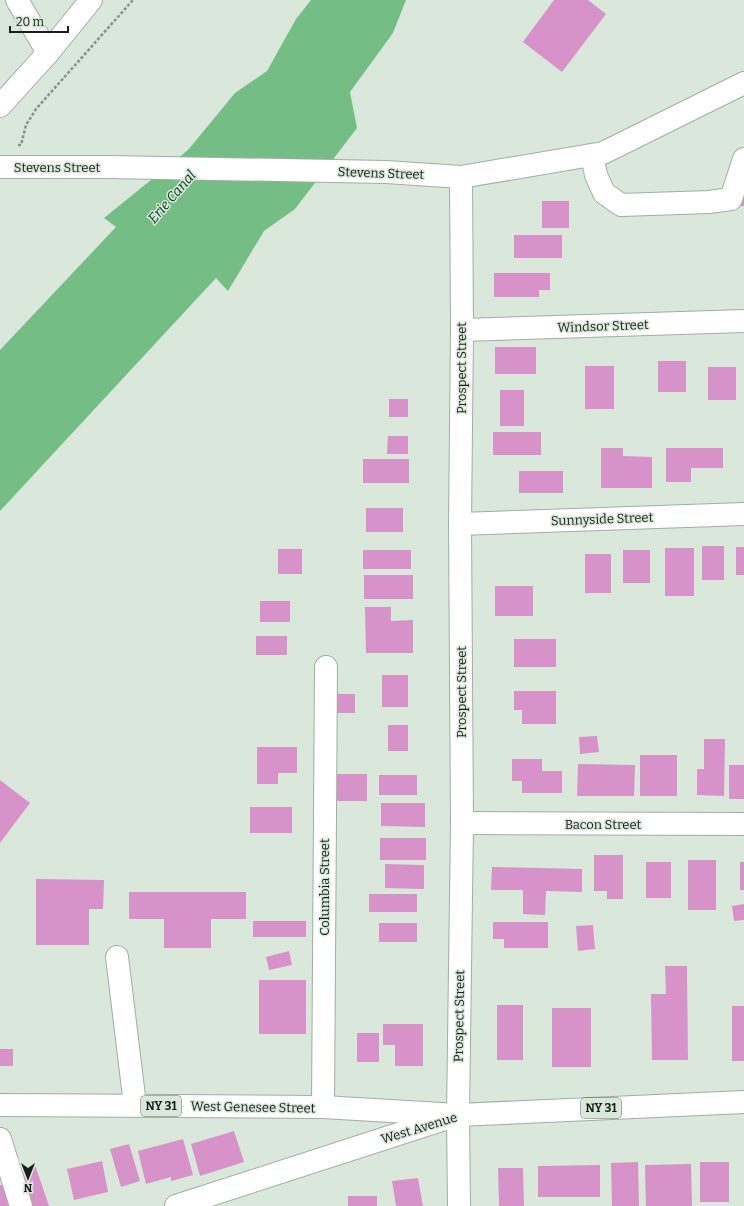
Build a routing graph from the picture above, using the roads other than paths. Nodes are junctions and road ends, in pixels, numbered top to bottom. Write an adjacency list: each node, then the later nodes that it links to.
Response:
1 (17, 0): 3 (main road)
2 (91, 0): 3 (main road)
3 (48, 53): 5 (main road)
4 (744, 83): 6 (main road, Stevens Street)
5 (0, 106)
6 (592, 155): 7 (main road); 9 (main road, Stevens Street)
7 (744, 159)
8 (0, 167): 9 (main road, Stevens Street)
9 (461, 177): 11 (main road, Prospect Street)
10 (744, 321): 11 (main road, Windsor Street)
11 (462, 330): 13 (main road, Prospect Street)
12 (744, 514): 13 (main road, Sunnyside Street)
13 (460, 524): 15 (main road, Prospect Street)
14 (326, 667): 21 (main road, Columbia Street)
15 (462, 824): 16 (main road, Bacon Street); 22 (main road, Prospect Street)
16 (744, 824)
17 (117, 957): 20 (main road)
18 (744, 1102): 22 (main road, West Avenue / NY 31)
19 (0, 1105): 20 (main road, West Genesee Street / NY 31)
20 (135, 1105): 21 (main road, West Genesee Street / NY 31)
21 (323, 1108): 22 (main road, West Genesee Street / NY 31)
22 (458, 1115): 25 (main road, West Avenue); 26 (main road, Prospect Street)
23 (0, 1139): 24 (main road)
24 (21, 1206)
25 (176, 1206)
26 (459, 1206)

